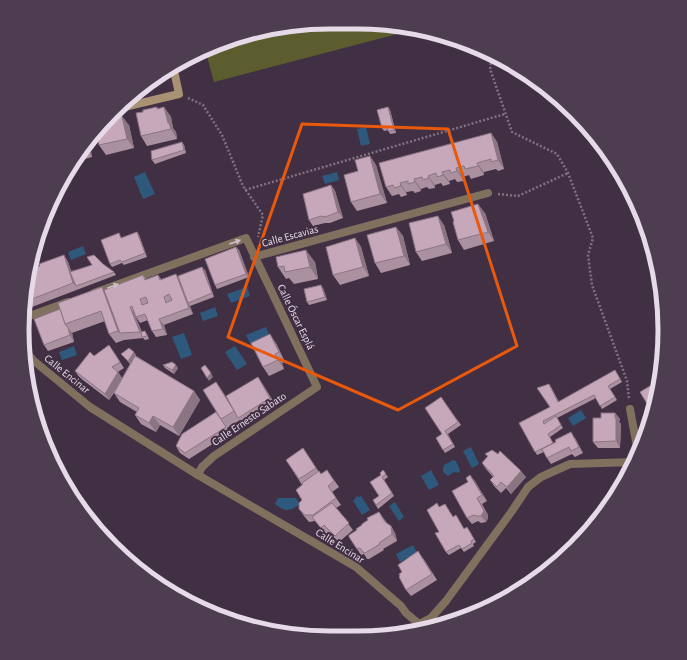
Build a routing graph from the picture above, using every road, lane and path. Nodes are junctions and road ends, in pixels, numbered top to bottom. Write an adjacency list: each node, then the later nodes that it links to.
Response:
1 (491, 61): 5 (path)
2 (174, 72): 3 (street)
3 (178, 94): 4 (street); 7 (path)
4 (130, 106)
5 (505, 114): 6 (path); 7 (path)
6 (568, 173): 8 (path); 13 (path)
7 (245, 190): 9 (path)
8 (488, 192): 9 (street, Calle Escavias)
9 (254, 257): 10 (street, Calle Escavias, one-way to 9); 12 (street, Calle Óscar Esplá)
10 (30, 316)
11 (31, 357): 16 (street, Calle Encinar)
12 (317, 387): 16 (street, Calle Ernesto Sabato)
13 (630, 409): 14 (street)
14 (636, 442)
15 (627, 462): 16 (street, Calle Encinar)
16 (198, 475)

